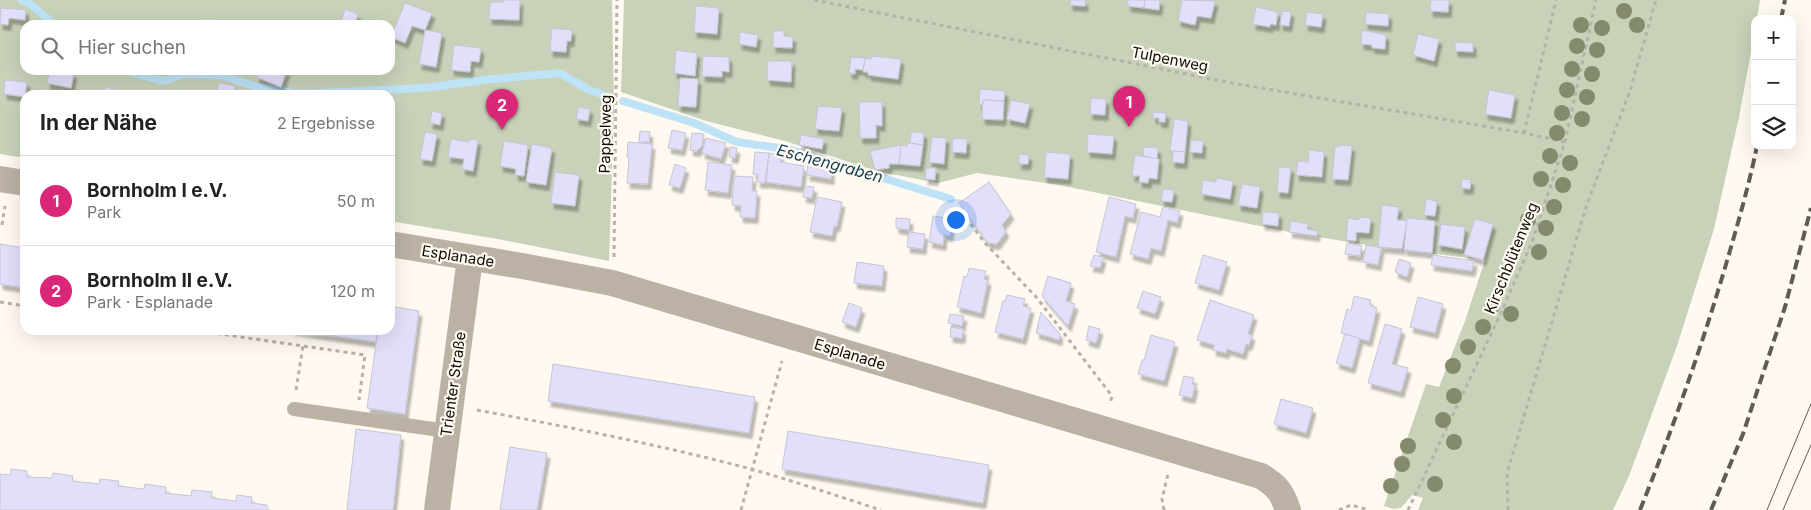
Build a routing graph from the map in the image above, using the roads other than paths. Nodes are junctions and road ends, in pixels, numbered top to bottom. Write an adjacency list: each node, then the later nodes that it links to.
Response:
1 (20, 185): 2 (street)
2 (3, 191)
3 (395, 245): 4 (street, Esplanade)
4 (470, 258): 6 (street, Trienter Straße); 8 (street, Esplanade)
5 (294, 409): 6 (lane)
6 (447, 431): 7 (street, Trienter Straße)
7 (437, 510)
8 (1288, 510)

